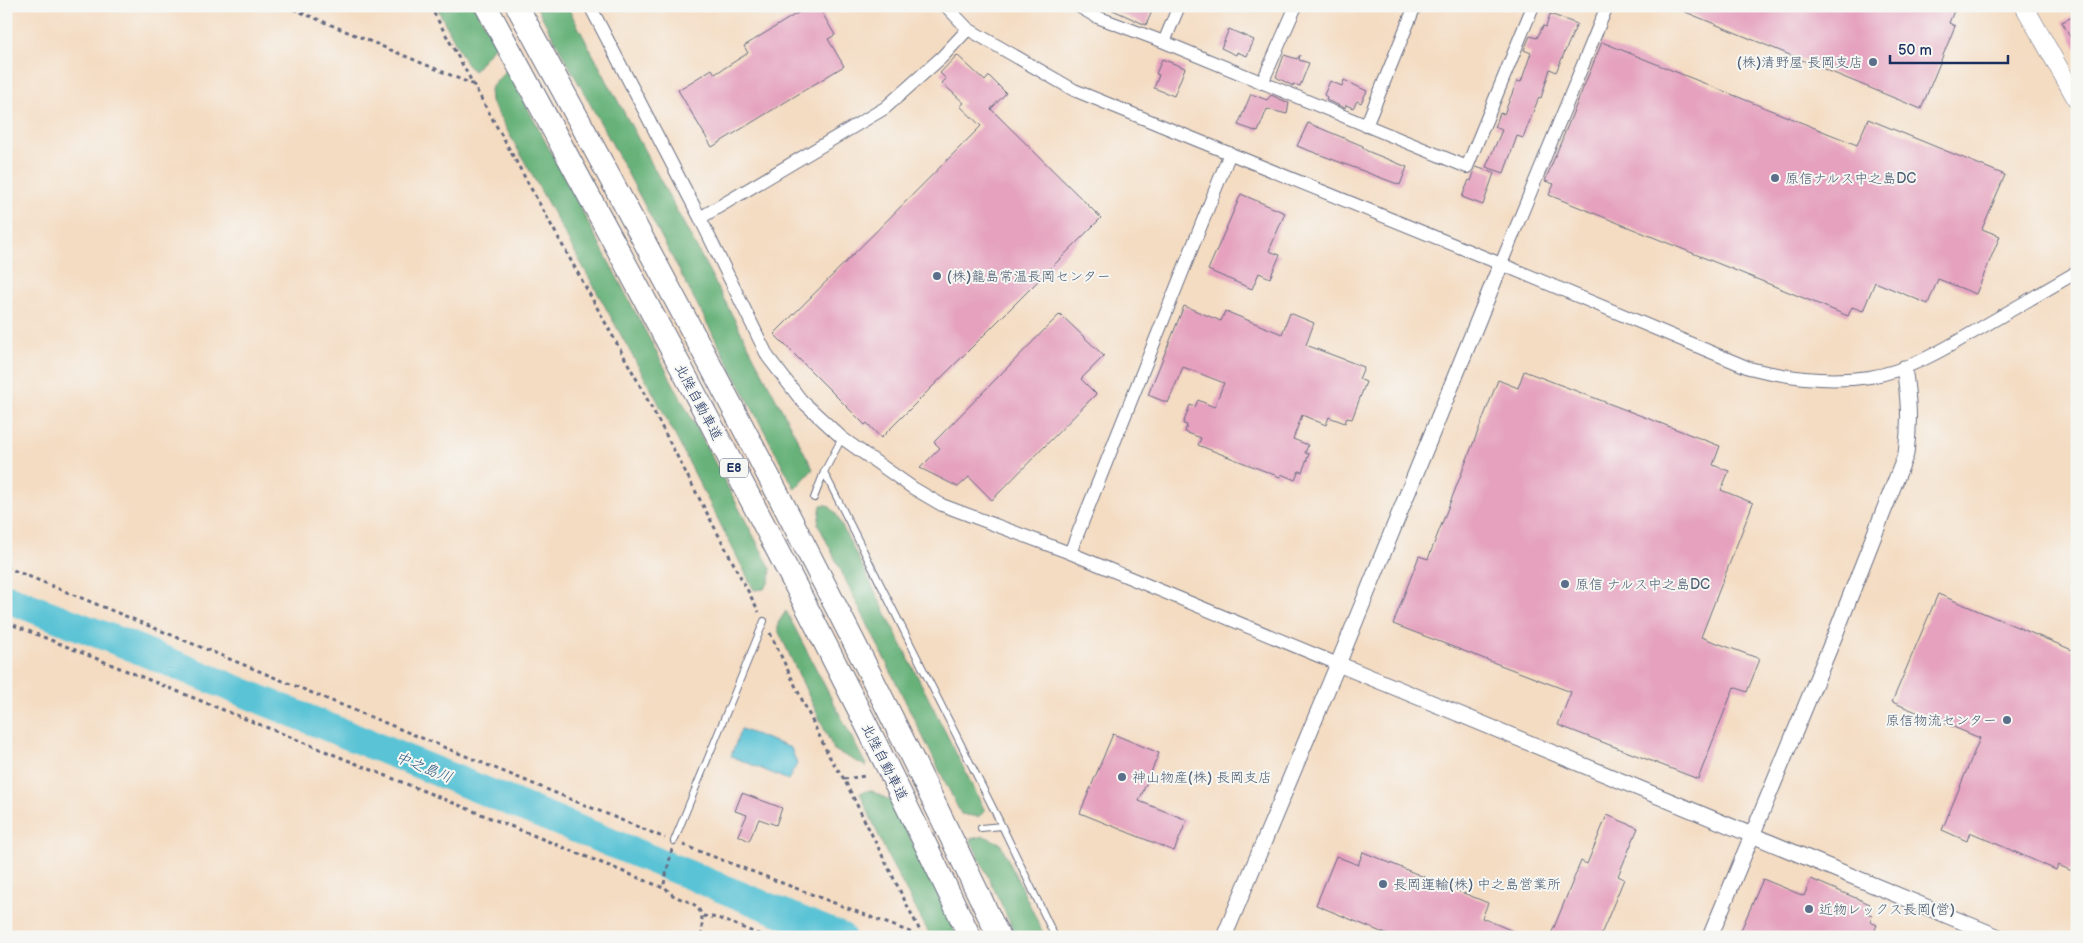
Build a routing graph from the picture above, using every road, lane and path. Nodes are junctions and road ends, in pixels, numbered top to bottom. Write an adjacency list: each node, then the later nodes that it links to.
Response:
1 (286, 6): 17 (path)
2 (430, 6): 17 (path)
3 (486, 6): 45 (highway, 北陸自動車道 / E8)
4 (517, 6): 46 (highway, 北陸自動車道 / E8)
5 (590, 6): 21 (street)
6 (946, 6): 14 (street)
7 (1078, 6): 15 (street)
8 (1179, 6): 15 (street)
9 (1296, 6): 16 (street)
10 (1415, 6): 19 (street)
11 (1533, 6): 19 (street)
12 (1607, 6): 22 (street)
13 (2024, 6): 18 (main road)
14 (968, 29): 20 (street); 21 (street)
15 (1164, 42): 16 (street)
16 (1262, 83): 19 (street)
17 (475, 85): 30 (path)
18 (2077, 100)
19 (1366, 126)
20 (1230, 153): 22 (street); 28 (street)
21 (700, 218): 25 (street)
22 (1501, 264): 24 (street); 32 (street)
23 (2077, 272): 24 (street)
24 (1904, 368): 37 (street)
25 (842, 438): 26 (lane); 28 (street)
26 (824, 472): 27 (lane); 35 (lane)
27 (814, 498)
28 (1070, 553): 32 (street)
29 (6, 567): 38 (path)
30 (764, 621): 34 (path); 38 (lane)
31 (6, 622): 40 (path)
32 (1338, 664): 37 (street); 48 (street)
33 (865, 776): 34 (path)
34 (844, 779): 44 (path)
35 (1002, 826): 36 (lane); 47 (lane)
36 (981, 828)
37 (1752, 834): 49 (street); 50 (street)
38 (674, 841): 44 (path)
39 (668, 859): 40 (path)
40 (666, 889): 41 (path)
41 (703, 916): 42 (path); 43 (path)
42 (702, 937)
43 (766, 937)
44 (923, 937)
45 (970, 937)
46 (999, 937)
47 (1055, 937)
48 (1224, 937)
49 (1710, 937)
50 (1999, 937)

